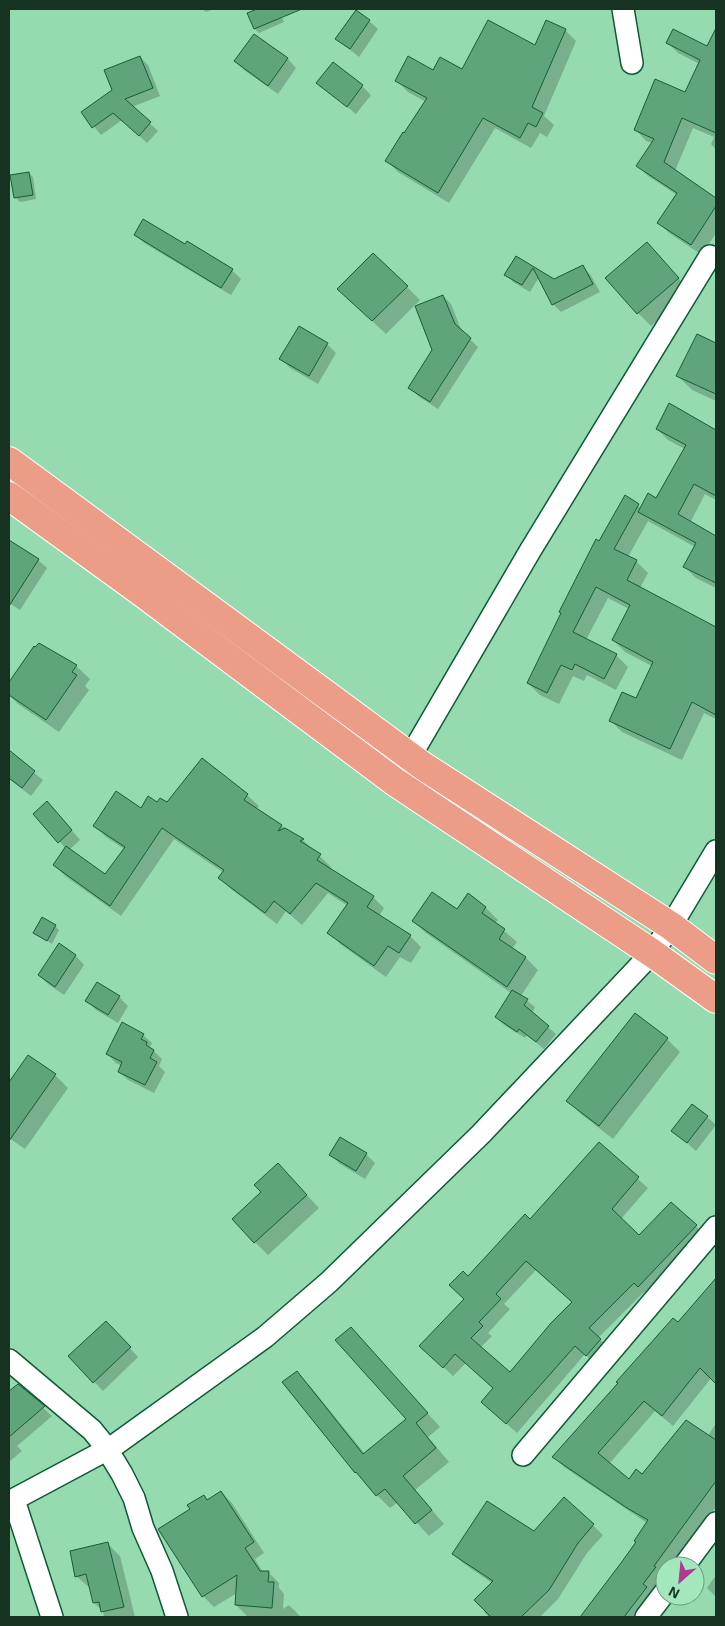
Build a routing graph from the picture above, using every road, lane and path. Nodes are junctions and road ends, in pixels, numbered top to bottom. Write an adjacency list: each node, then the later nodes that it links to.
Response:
1 (623, 9): 2 (street)
2 (632, 63)
3 (710, 256): 6 (street)
4 (9, 460): 6 (main road)
5 (9, 496): 9 (main road)
6 (410, 757): 8 (main road)
7 (716, 851): 8 (street)
8 (671, 926): 9 (street); 10 (main road)
9 (652, 952): 11 (main road); 14 (street)
10 (716, 960)
11 (716, 999)
12 (716, 1227): 15 (street)
13 (9, 1360): 14 (street)
14 (106, 1450): 16 (street); 21 (street)
15 (523, 1455)
16 (11, 1501): 20 (street)
17 (716, 1523): 18 (street)
18 (691, 1556)
19 (655, 1605): 22 (street)
20 (52, 1617)
21 (177, 1617)
22 (646, 1617)

